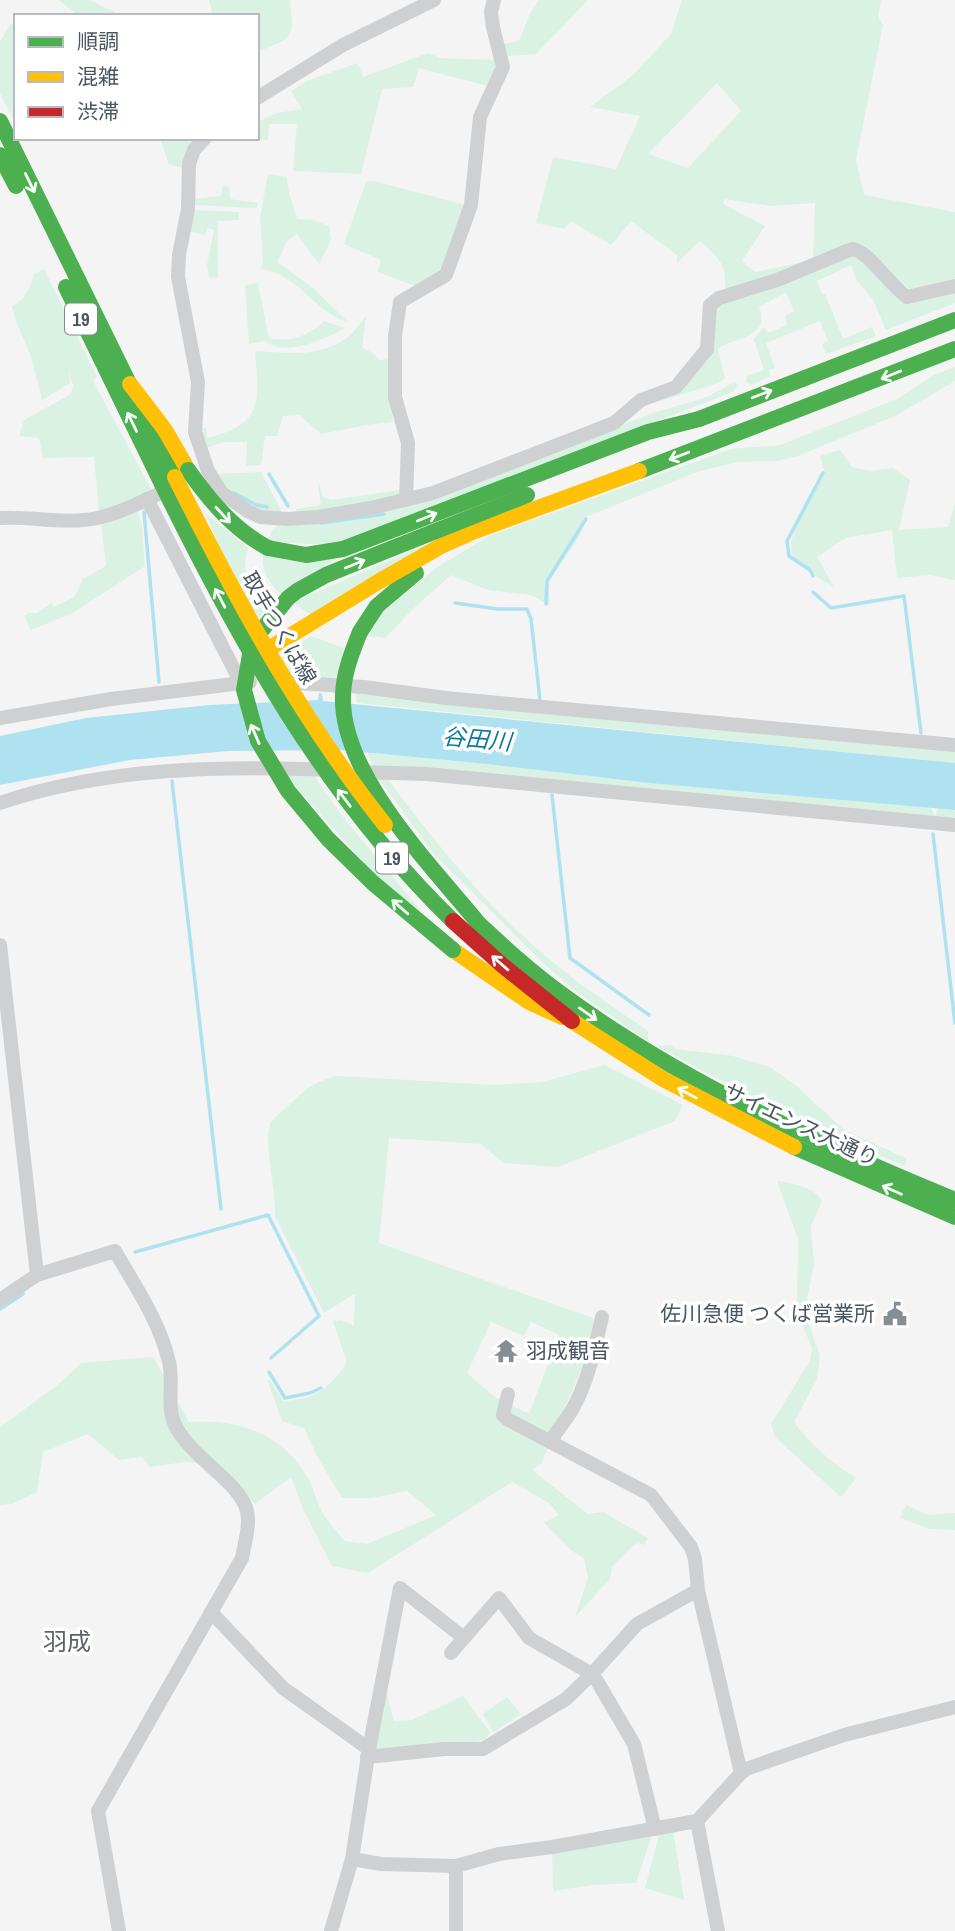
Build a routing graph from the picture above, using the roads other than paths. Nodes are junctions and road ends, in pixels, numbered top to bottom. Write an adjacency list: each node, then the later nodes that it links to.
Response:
1 (434, 0): 3 (street)
2 (494, 0): 14 (street)
3 (259, 97)
4 (0, 121): 12 (main road, 19, one-way to 12)
5 (203, 140): 11 (street)
6 (0, 155): 12 (main road, 取手つくば線 / 19, one-way to 6)
7 (955, 286): 14 (street)
8 (952, 320): 10 (main road, one-way to 8)
9 (955, 349): 16 (main road, one-way to 16)
10 (699, 419): 12 (main road, one-way to 10, bridge); 25 (main road, one-way to 10, bridge)
11 (208, 471): 13 (street); 14 (street)
12 (175, 477): 17 (main road, 取手つくば線 / 19, bridge)
13 (147, 499): 15 (street); 18 (street)
14 (406, 500)
15 (0, 518)
16 (510, 519): 17 (main road); 23 (main road, bridge)
17 (259, 655): 23 (main road, 取手つくば線 / 19, bridge); 25 (main road, 取手つくば線 / 19, one-way to 17, bridge)
18 (241, 683): 19 (street); 20 (street)
19 (0, 718)
20 (955, 745)
21 (0, 803): 22 (street)
22 (955, 825)
23 (479, 924): 26 (main road, 取手つくば線 / 19, one-way to 26)
24 (0, 945): 30 (street)
25 (572, 1021): 27 (main road, 取手つくば線 / 19)
26 (652, 1055): 28 (main road, サイエンス大通り / 19)
27 (634, 1062): 29 (main road, サイエンス大通り / 19, one-way to 27)
28 (955, 1200)
29 (955, 1217)
30 (37, 1275): 31 (street); 36 (street)
31 (0, 1300)
32 (602, 1317): 34 (street)
33 (508, 1394): 34 (street)
34 (551, 1443): 35 (street)
35 (698, 1590): 39 (street); 42 (street)
36 (211, 1612): 41 (street); 47 (street)
37 (464, 1638): 38 (street); 39 (street); 41 (street)
38 (451, 1653)
39 (593, 1674): 41 (street); 44 (street)
40 (955, 1707): 42 (street)
41 (368, 1753): 45 (street)
42 (741, 1773): 43 (street)
43 (697, 1821): 44 (street); 50 (street)
44 (655, 1829): 46 (street)
45 (352, 1859): 46 (street); 48 (street)
46 (456, 1866): 49 (street)
47 (119, 1931)
48 (331, 1931)
49 (456, 1931)
50 (718, 1931)

